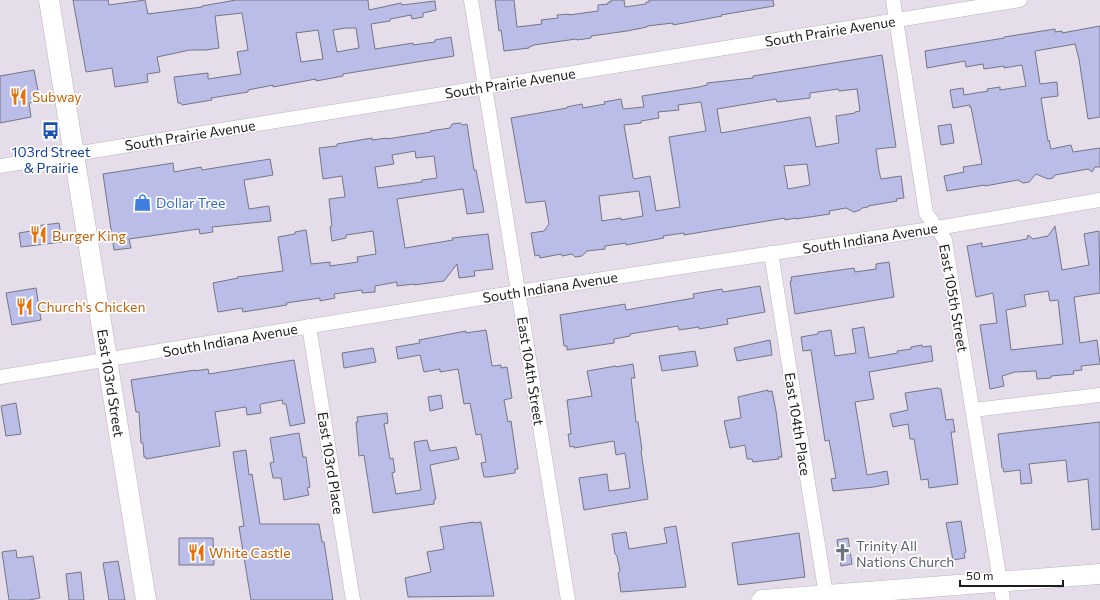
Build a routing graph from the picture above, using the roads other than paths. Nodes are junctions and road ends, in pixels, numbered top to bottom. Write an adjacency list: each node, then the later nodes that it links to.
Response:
1 (49, 0): 7 (main road, East 103rd Street)
2 (471, 0): 6 (street, East 104th Street)
3 (892, 0): 5 (street, East 105th Street)
4 (1020, 0): 5 (street, South Prairie Avenue)
5 (896, 20): 6 (street, South Prairie Avenue); 10 (street, East 105th Street)
6 (485, 87): 7 (street, South Prairie Avenue); 12 (street, East 104th Street)
7 (74, 155): 8 (street, South Prairie Avenue); 14 (main road, East 103rd Street)
8 (0, 166)
9 (1100, 200): 10 (street, South Indiana Avenue)
10 (937, 228): 11 (street, South Indiana Avenue); 17 (street, East 105th Street)
11 (771, 253): 12 (street, South Indiana Avenue); 20 (street, East 104th Place)
12 (518, 292): 13 (street, South Indiana Avenue); 23 (street, East 104th Street)
13 (309, 326): 14 (street, South Indiana Avenue); 22 (street, East 103rd Place)
14 (107, 361): 15 (street, South Indiana Avenue); 21 (main road, East 103rd Street)
15 (0, 378)
16 (1100, 395): 17 (street)
17 (973, 410): 19 (street, East 105th Street)
18 (1100, 574): 19 (main road)
19 (1002, 591): 20 (main road)
20 (826, 595): 24 (main road)
21 (146, 600)
22 (353, 600)
23 (568, 600)
24 (762, 600)

